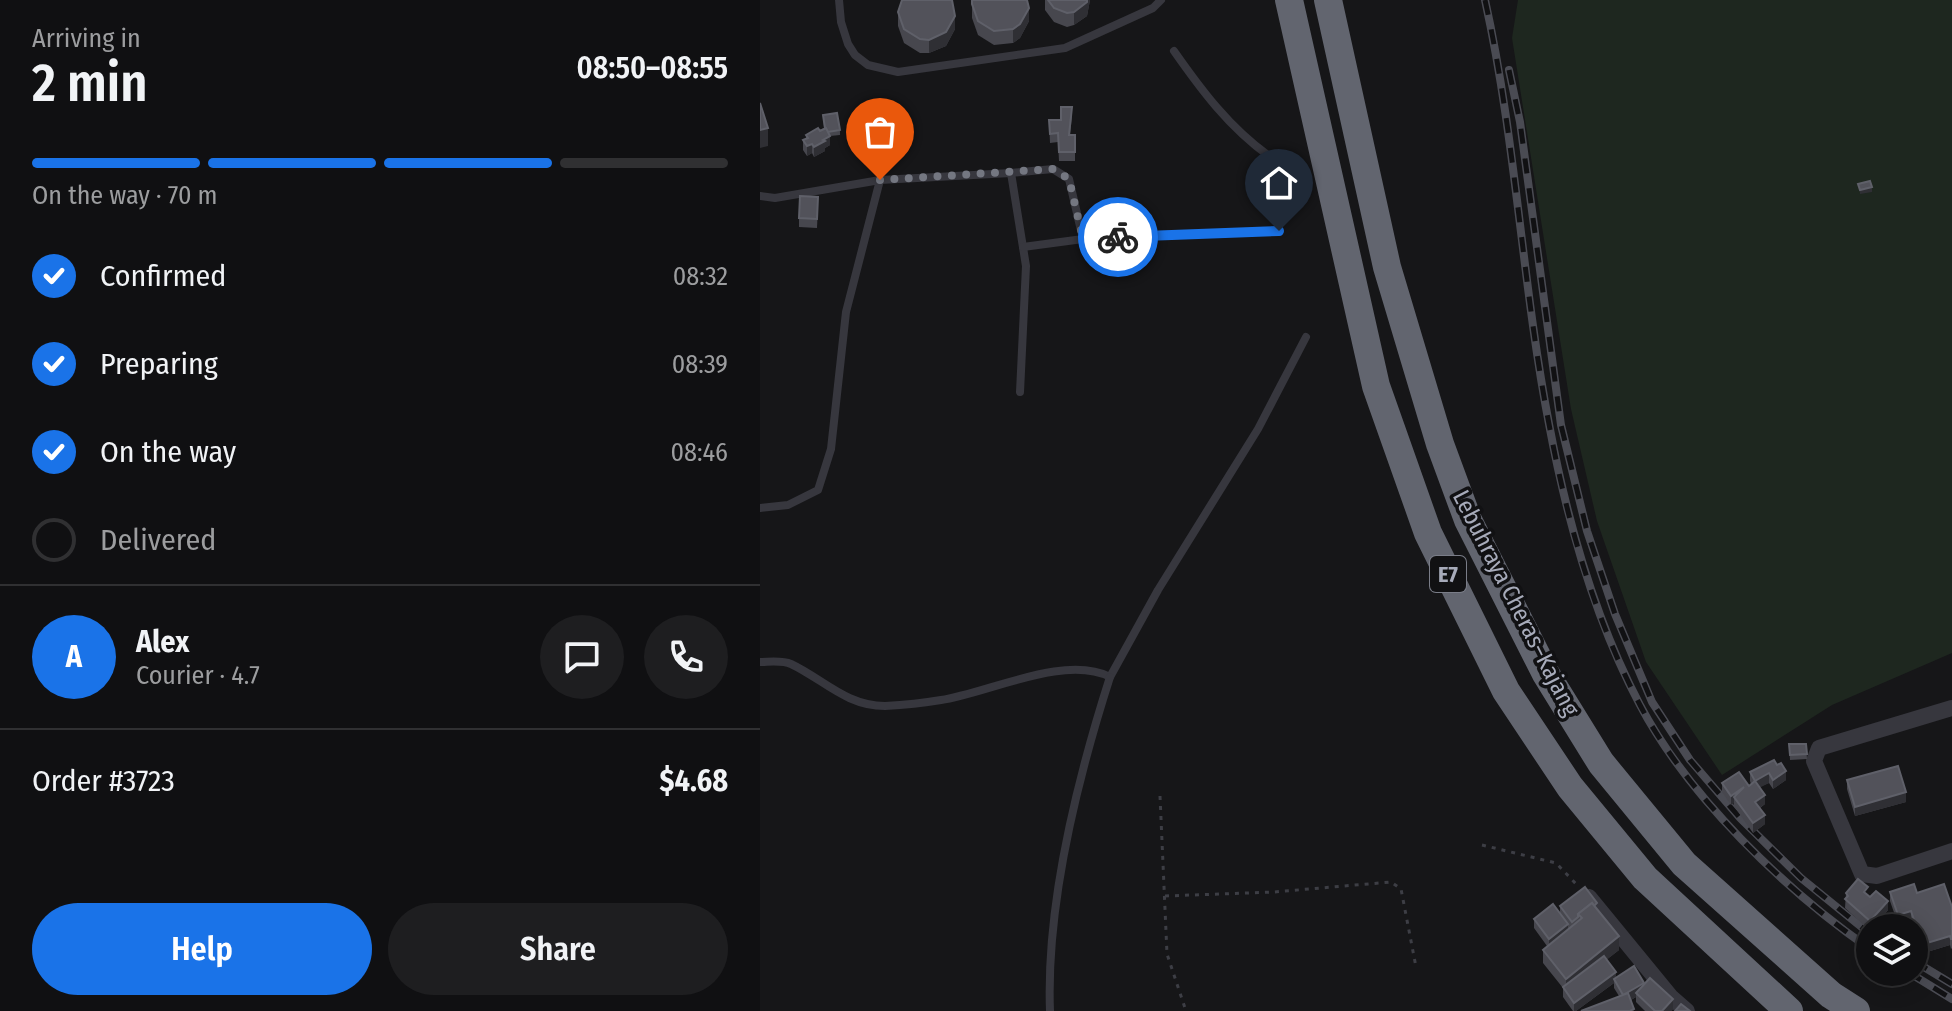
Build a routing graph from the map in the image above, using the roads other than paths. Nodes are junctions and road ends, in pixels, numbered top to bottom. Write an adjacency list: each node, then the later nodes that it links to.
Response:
1 (839, 0): 2 (lane)
2 (1161, 0)
3 (1289, 0): 21 (highway, Lebuhraya Cheras–Kajang / E7)
4 (1328, 0): 22 (highway, Lebuhraya Cheras–Kajang / E7)
5 (1174, 51): 9 (lane)
6 (1011, 173): 7 (lane); 9 (lane); 10 (lane)
7 (880, 180): 8 (lane); 13 (lane)
8 (760, 196)
9 (1083, 239): 10 (lane)
10 (1023, 247): 12 (lane)
11 (1306, 337): 15 (lane)
12 (1020, 392)
13 (760, 508)
14 (760, 662): 15 (lane)
15 (1110, 677): 19 (lane)
16 (1952, 708): 17 (street)
17 (1952, 851)
18 (1589, 897): 20 (street)
19 (1050, 1011)
20 (1687, 1011)
21 (1789, 1011)
22 (1856, 1011)

